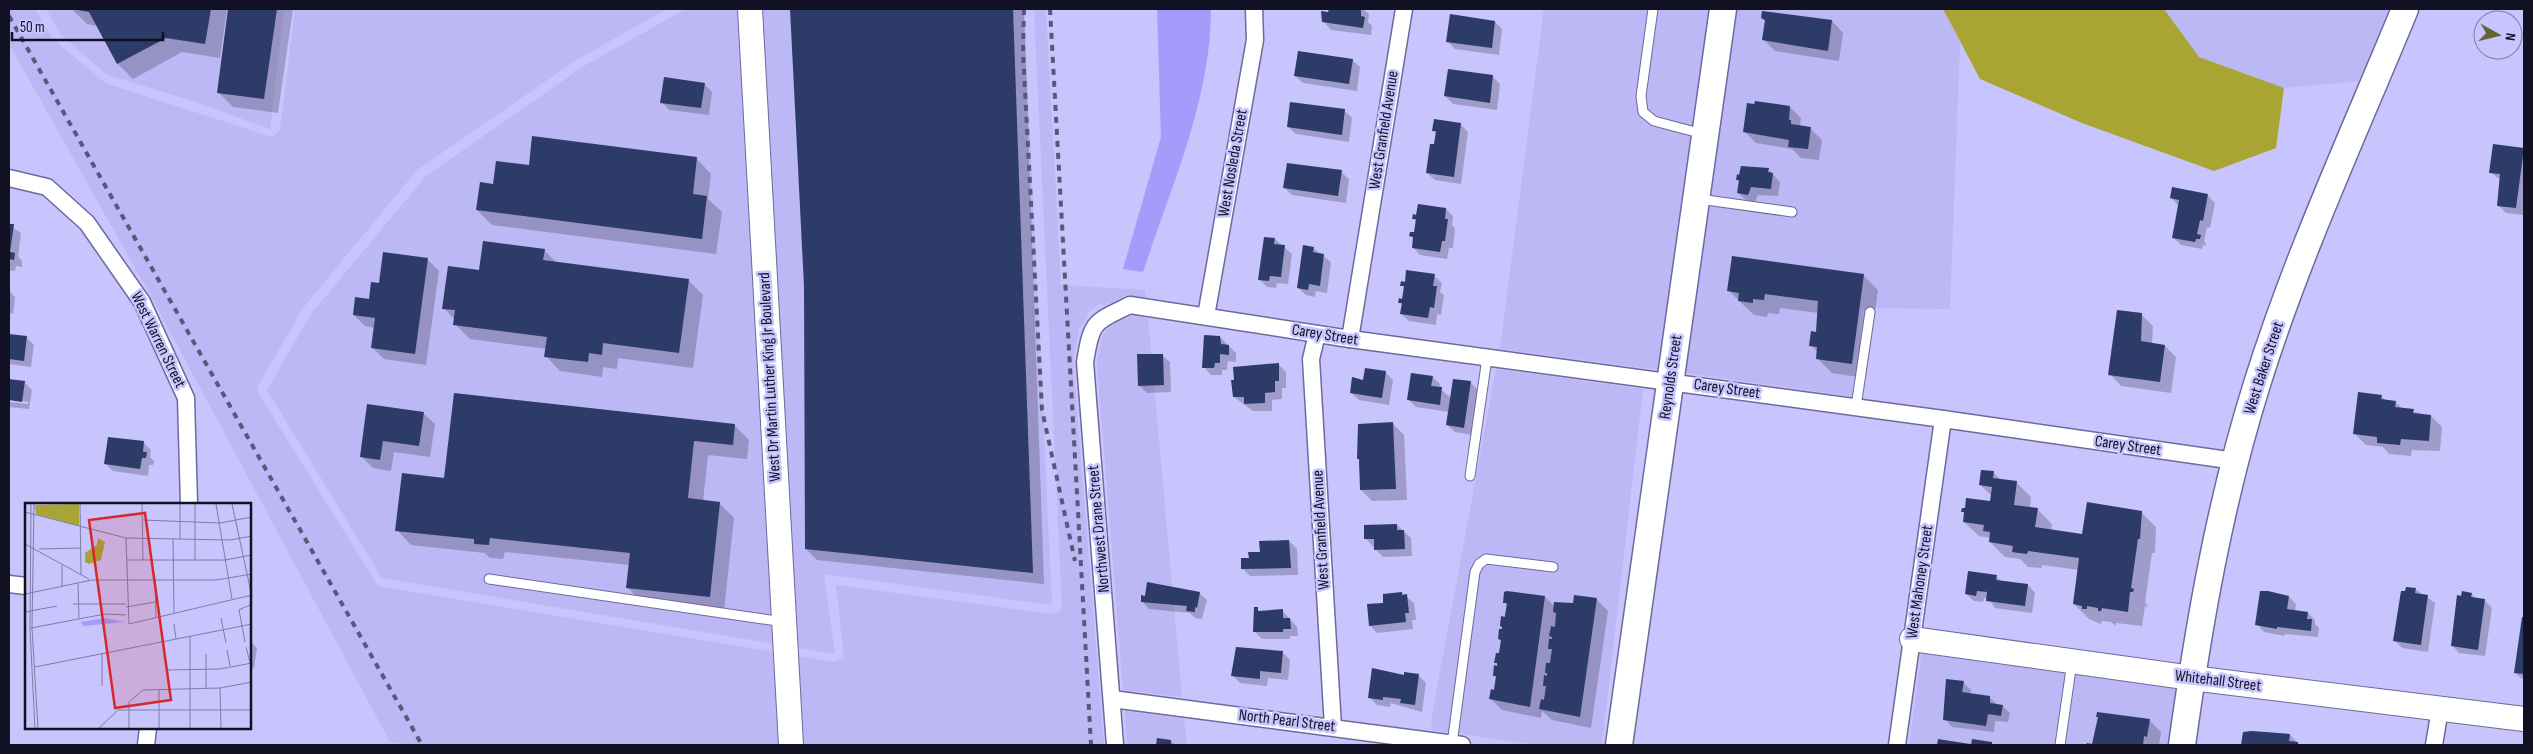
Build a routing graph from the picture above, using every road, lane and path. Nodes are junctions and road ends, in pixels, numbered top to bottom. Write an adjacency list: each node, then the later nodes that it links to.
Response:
1 (750, 9): 27 (street, West Dr Martin Luther King Jr Boulevard)
2 (1254, 9): 12 (street, West Nosleda Street)
3 (1404, 9): 15 (street, West Granfield Avenue)
4 (1654, 9): 7 (lane)
5 (1723, 9): 7 (main road, Reynolds Street)
6 (2406, 9): 20 (main road, West Baker Street)
7 (1705, 135): 9 (main road, Reynolds Street)
8 (9, 178): 22 (street, West Warren Street)
9 (1696, 199): 10 (lane); 17 (main road, Reynolds Street)
10 (1792, 212)
11 (1870, 312): 18 (lane)
12 (1206, 316): 13 (street, Carey Street); 14 (street, Carey Street)
13 (1102, 318): 31 (street, Northwest Drane Street)
14 (1317, 334): 15 (street, Carey Street); 34 (street, West Granfield Avenue)
15 (1350, 339): 16 (street, Carey Street)
16 (1487, 358): 17 (street, Carey Street); 21 (lane)
17 (1671, 382): 18 (street, Carey Street); 40 (main road, Reynolds Street)
18 (1856, 407): 19 (street, Carey Street)
19 (1943, 419): 20 (street, Carey Street); 28 (street, West Mahoney Street)
20 (2235, 462): 30 (main road, West Baker Street)
21 (1470, 476)
22 (189, 503)
23 (1553, 567): 36 (lane)
24 (488, 579): 27 (lane)
25 (9, 584): 26 (street)
26 (25, 586)
27 (784, 622): 38 (street, West Dr Martin Luther King Jr Boulevard)
28 (1912, 639): 29 (street, Whitehall Street); 41 (street, West Mahoney Street)
29 (2072, 662): 30 (street, Whitehall Street); 42 (lane)
30 (2192, 678): 32 (street, Whitehall Street); 43 (main road, West Baker Street)
31 (1112, 699): 34 (street, North Pearl Street); 39 (street, Northwest Drane Street)
32 (2440, 709): 33 (street, Whitehall Street); 44 (street)
33 (2524, 719)
34 (1333, 727): 36 (street, North Pearl Street)
35 (148, 729): 37 (street)
36 (1457, 744)
37 (146, 745)
38 (791, 745)
39 (1115, 745)
40 (1619, 745)
41 (1897, 745)
42 (2060, 745)
43 (2182, 745)
44 (2434, 745)

